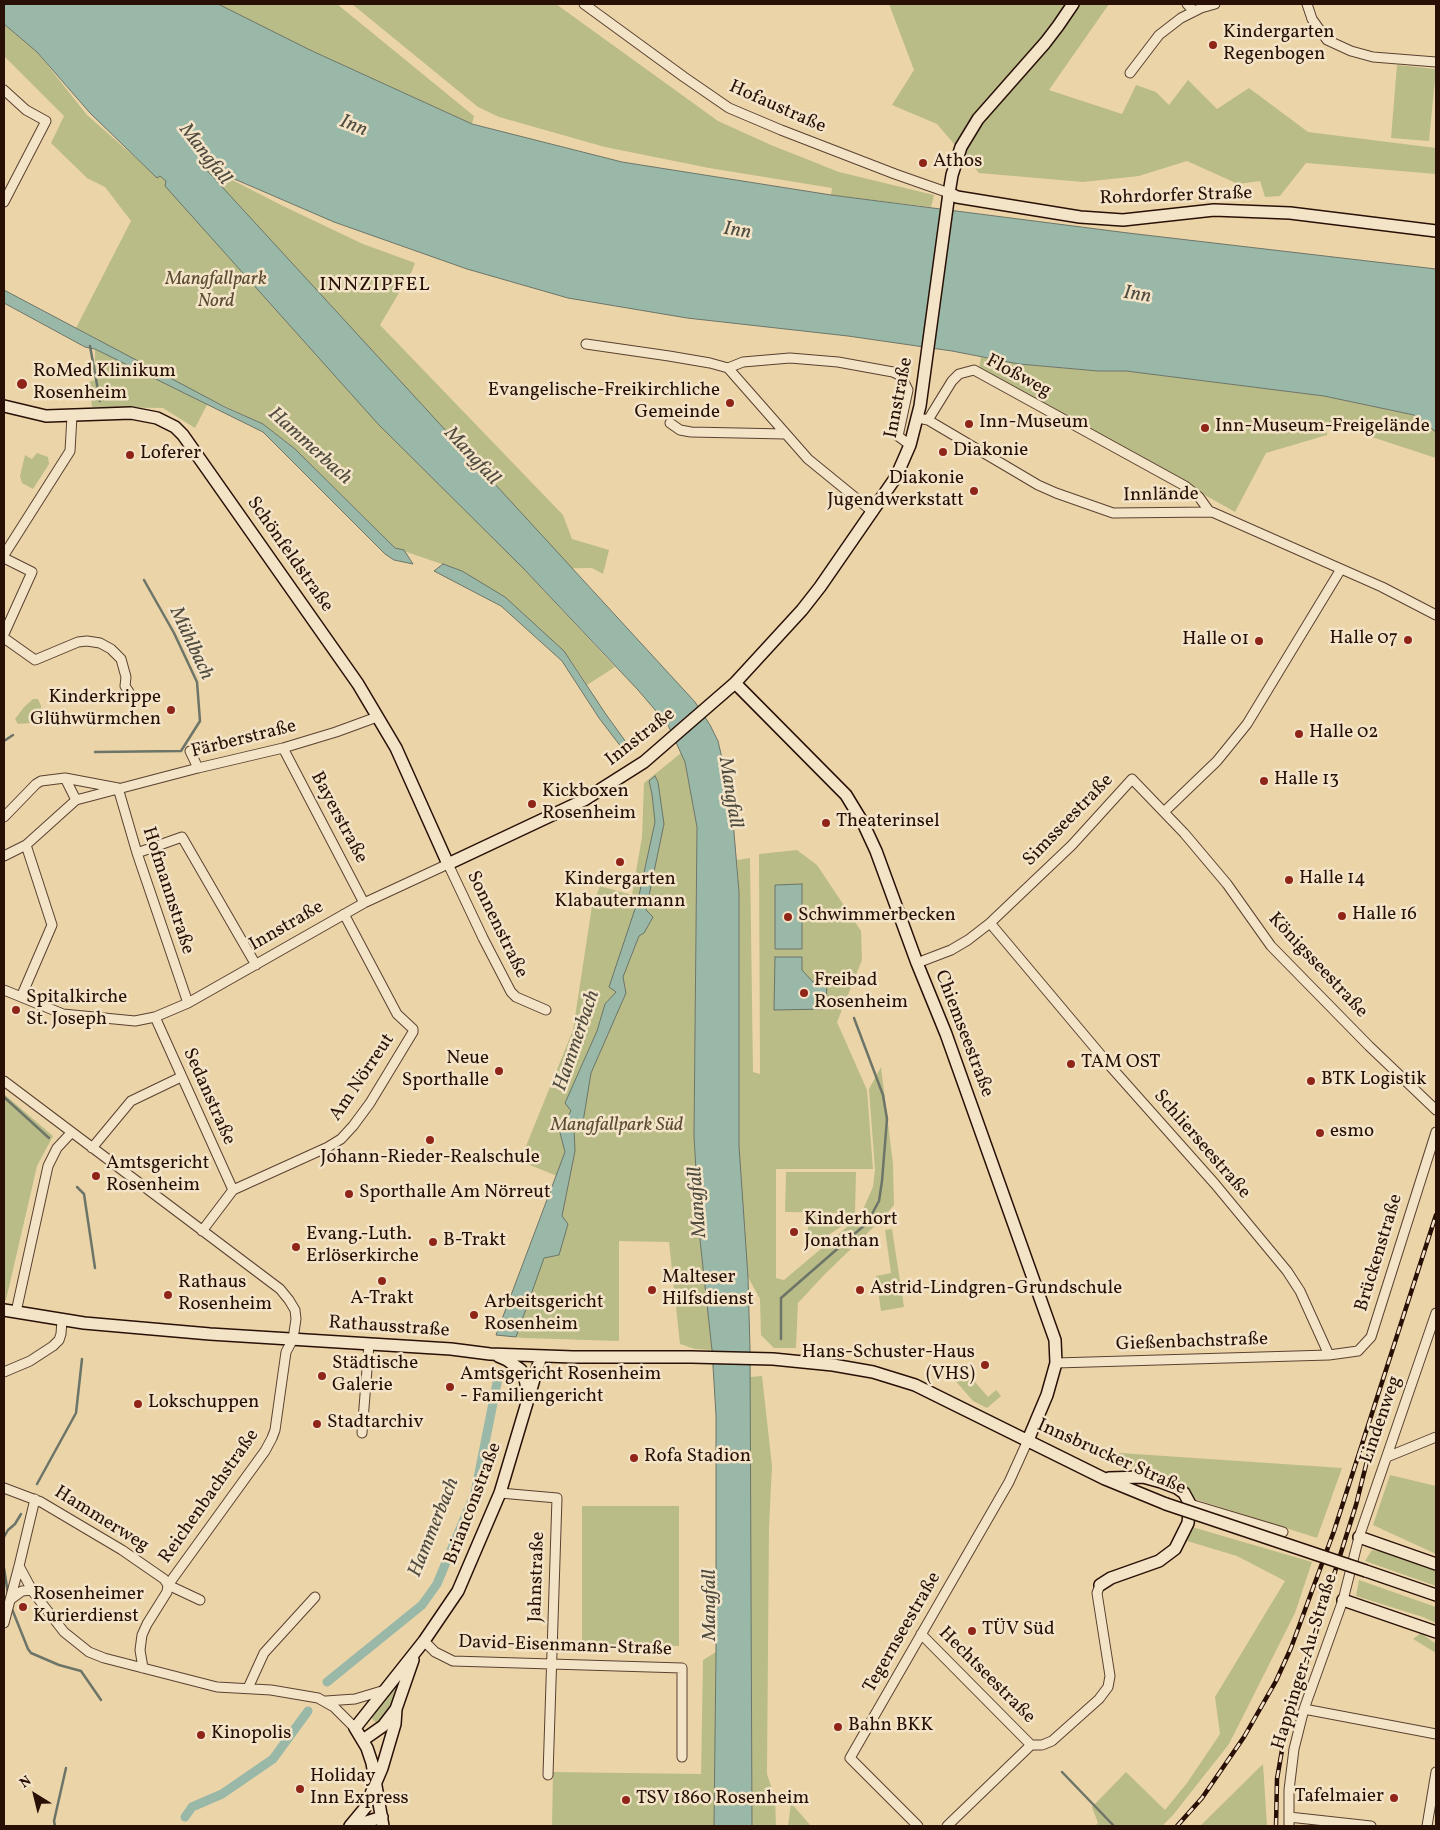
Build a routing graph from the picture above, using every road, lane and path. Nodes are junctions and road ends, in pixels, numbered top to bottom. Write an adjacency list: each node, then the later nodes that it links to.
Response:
1 (584, 4): 10 (street, Hofaustraße)
2 (1073, 4): 10 (main road, Innstraße)
3 (1187, 4): 6 (street)
4 (1215, 4): 6 (street)
5 (1307, 4): 7 (street)
6 (1194, 11): 8 (street)
7 (1436, 62)
8 (1130, 73)
9 (4, 90): 11 (street)
10 (949, 193): 12 (main road, Rohrdorfer Straße); 17 (main road, Innstraße)
11 (4, 202)
12 (1436, 231)
13 (586, 344): 14 (street)
14 (728, 368): 19 (street); 20 (street)
15 (4, 406): 16 (main road, Schönfeldstraße)
16 (72, 416): 23 (street); 29 (main road, Schönfeldstraße)
17 (923, 419): 20 (main road, Innstraße); 21 (street, Innlände); 21 (street, Floßweg)
18 (670, 423): 19 (street)
19 (785, 434): 22 (street)
20 (910, 446): 22 (main road, Innstraße)
21 (1209, 511): 24 (street, Innlände)
22 (873, 512): 27 (main road, Innstraße)
23 (4, 556): 26 (street)
24 (1341, 569): 25 (street, Innlände); 36 (street)
25 (1436, 615)
26 (4, 636): 28 (street)
27 (735, 683): 41 (main road, Innstraße); 45 (main road, Chiemseestraße)
28 (129, 692)
29 (377, 717): 30 (street, Färberstraße); 41 (main road, Schönfeldstraße)
30 (283, 748): 32 (street, Färberstraße); 42 (street, Bayerstraße)
31 (190, 751): 32 (street)
32 (198, 768): 34 (street, Färberstraße)
33 (65, 778): 34 (street, Färberstraße); 35 (street); 37 (street, Färberstraße)
34 (118, 788): 35 (street, Färberstraße); 39 (street, Hofmannstraße)
35 (76, 800): 38 (street, Färberstraße)
36 (1165, 811): 44 (street, Simsseestraße); 54 (street, Königsseestraße)
37 (4, 817)
38 (26, 845): 40 (street, Färberstraße); 48 (street)
39 (137, 852): 46 (street); 49 (street, Hofmannstraße)
40 (4, 856)
41 (448, 864): 42 (street, Innstraße); 50 (street, Sonnenstraße)
42 (364, 904): 43 (street, Innstraße)
43 (344, 914): 46 (street, Innstraße); 58 (street, Am Nörreut)
44 (990, 923): 45 (street, Simsseestraße); 67 (street, Schlierseestraße)
45 (917, 963): 70 (main road, Chiemseestraße)
46 (256, 966): 49 (street, Innstraße)
47 (4, 990): 48 (street, Innstraße)
48 (21, 997): 51 (street, Innstraße)
49 (188, 1003): 51 (street, Innstraße)
50 (546, 1010)
51 (155, 1017): 52 (street, Sedanstraße)
52 (181, 1077): 57 (street); 58 (street, Sedanstraße)
53 (4, 1081): 55 (street, Reichenbachstraße)
54 (1436, 1110)
55 (71, 1132): 57 (street, Reichenbachstraße); 61 (street)
56 (1436, 1132): 67 (street, Brückenstraße)
57 (92, 1148): 59 (street, Reichenbachstraße)
58 (233, 1190): 59 (street, Am Nörreut)
59 (202, 1231): 64 (street, Reichenbachstraße)
60 (4, 1310): 61 (main road, Rathausstraße)
61 (16, 1312): 63 (main road, Rathausstraße)
62 (1436, 1313): 76 (street, Lindenweg)
63 (62, 1320): 64 (main road, Rathausstraße); 71 (street)
64 (293, 1339): 65 (main road, Rathausstraße); 86 (street, Reichenbachstraße)
65 (369, 1344): 66 (main road, Rathausstraße); 73 (street)
66 (490, 1354): 68 (main road, Rathausstraße); 72 (main road)
67 (1329, 1355): 70 (street, Gießenbachstraße)
68 (541, 1356): 69 (main road, Rathausstraße); 72 (main road, Brianconstraße)
69 (773, 1359): 75 (main road, Innsbrucker Straße)
70 (1056, 1363): 75 (main road, Chiemseestraße)
71 (4, 1372)
72 (529, 1400): 79 (main road, Brianconstraße)
73 (362, 1432)
74 (1436, 1437): 76 (street)
75 (1028, 1440): 77 (main road, Innsbrucker Straße); 96 (street, Tegernseestraße)
76 (1387, 1457): 83 (street, Lindenweg)
77 (1105, 1478): 81 (main road); 89 (main road, Innsbrucker Straße, bridge)
78 (4, 1488): 80 (street, Hammerweg)
79 (500, 1493): 97 (main road, Brianconstraße); 99 (street, Jahnstraße)
80 (35, 1499): 85 (street); 86 (street, Hammerweg)
81 (1190, 1504): 82 (street); 87 (main road)
82 (1282, 1532)
83 (1359, 1537): 84 (main road); 93 (street, Happinger-Au-Straße)
84 (1436, 1564)
85 (19, 1566): 88 (street); 91 (street)
86 (168, 1585): 92 (street, Hammerweg); 100 (street, Reichenbachstraße)
87 (1100, 1585): 109 (street, Hechtseestraße)
88 (32, 1590): 91 (street); 100 (street)
89 (1436, 1595)
90 (315, 1597): 101 (street)
91 (10, 1599): 94 (street)
92 (200, 1600)
93 (1343, 1600): 95 (main road); 105 (street, Happinger-Au-Straße)
94 (5, 1618)
95 (1436, 1632)
96 (921, 1634): 109 (street, Hechtseestraße); 118 (street, Tegernseestraße)
97 (424, 1641): 98 (main road, Brianconstraße); 99 (street, David-Eisenmann-Straße)
98 (415, 1654): 102 (main road, Brianconstraße); 104 (main road, Brianconstraße)
99 (552, 1664): 110 (street, David-Eisenmann-Straße); 112 (street, Jahnstraße)
100 (143, 1668): 101 (street)
101 (248, 1688): 103 (street)
102 (385, 1690): 103 (street); 106 (main road, Brianconstraße)
103 (326, 1701): 106 (street)
104 (396, 1709): 108 (main road, Brianconstraße); 113 (main road, Brianconstraße)
105 (1304, 1709): 107 (street); 114 (street, Happinger-Au-Straße)
106 (355, 1728): 108 (main road)
107 (1436, 1734)
108 (363, 1740): 113 (main road)
109 (1032, 1745): 119 (street)
110 (682, 1757)
111 (1436, 1772): 121 (street)
112 (548, 1775)
113 (376, 1783): 115 (main road); 116 (main road, Brianconstraße)
114 (1289, 1821): 120 (street)
115 (383, 1822): 117 (main road)
116 (350, 1826)
117 (354, 1826)
118 (918, 1826)
119 (947, 1826)
120 (1370, 1826)
121 (1427, 1826)

